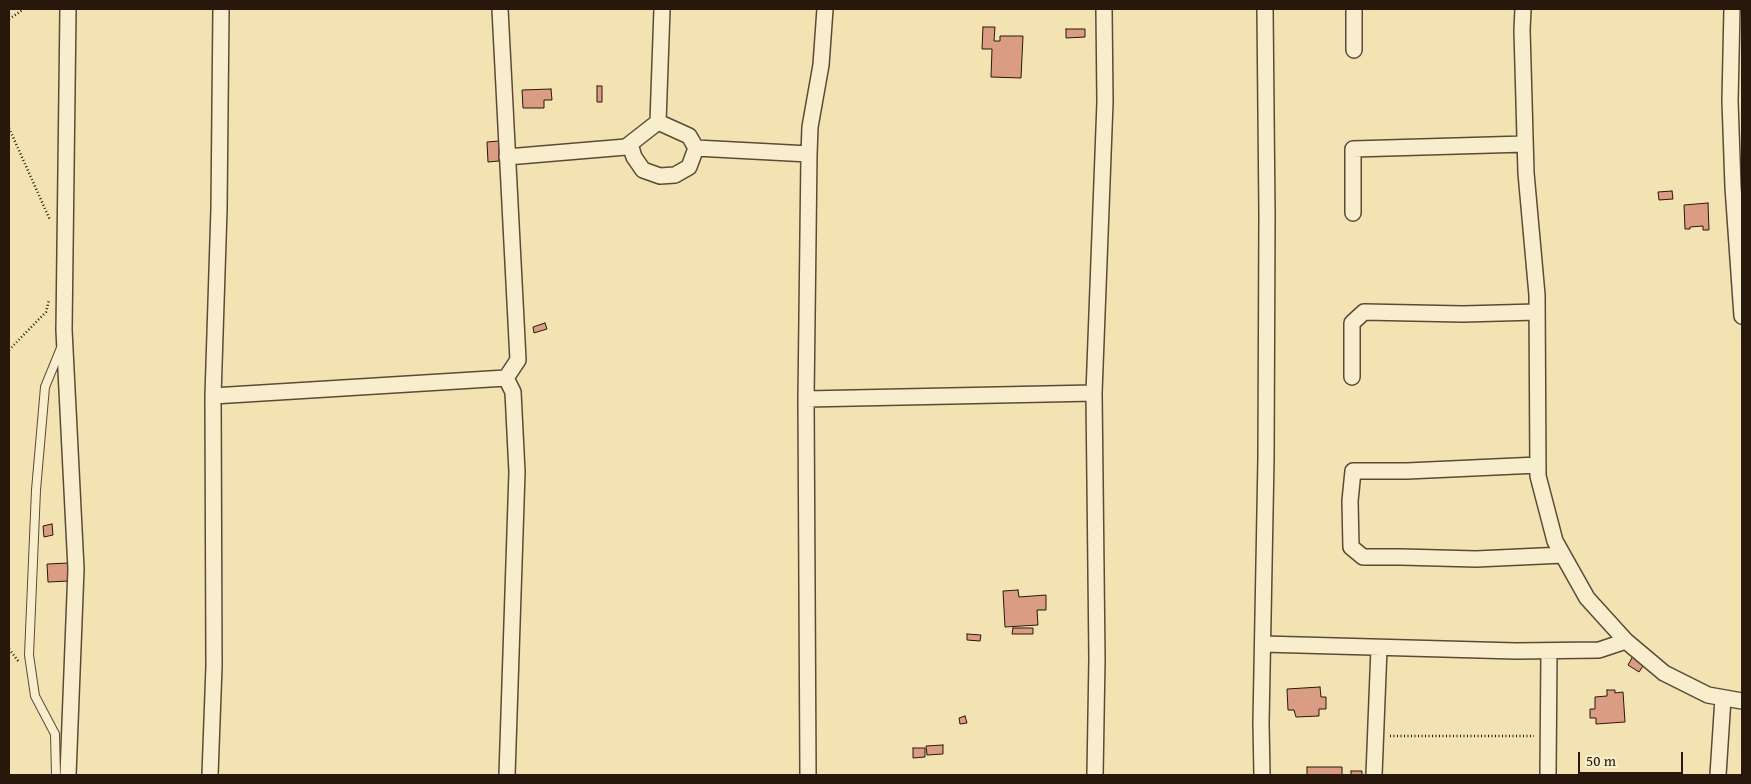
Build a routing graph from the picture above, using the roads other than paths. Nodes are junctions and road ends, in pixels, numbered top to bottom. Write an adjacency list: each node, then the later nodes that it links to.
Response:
1 (68, 9): 21 (street)
2 (221, 9): 25 (street)
3 (500, 9): 17 (street)
4 (662, 9): 12 (street)
5 (825, 9): 16 (street)
6 (1104, 9): 24 (street)
7 (1265, 9): 30 (street)
8 (1354, 9): 11 (street)
9 (1523, 9): 14 (street)
10 (1732, 9): 20 (street)
11 (1354, 50)
12 (658, 122): 13 (street); 15 (street)
13 (630, 144): 15 (street); 17 (street)
14 (1525, 144): 18 (street); 19 (street)
15 (696, 148): 16 (street)
16 (809, 154): 26 (street)
17 (508, 157): 23 (street)
18 (1353, 213)
19 (1537, 312): 22 (street); 27 (street)
20 (1742, 316)
21 (64, 339): 35 (lane); 36 (street)
22 (1352, 377)
23 (506, 378): 25 (street); 38 (street)
24 (1094, 393): 26 (street); 40 (street)
25 (213, 396): 37 (street)
26 (806, 399): 39 (street)
27 (1538, 465): 28 (street); 28 (street)
28 (1563, 555): 29 (street)
29 (1626, 641): 32 (street); 33 (street)
30 (1262, 644): 31 (street); 41 (street)
31 (1379, 648): 32 (street); 42 (street)
32 (1549, 651): 43 (street)
33 (1723, 698): 34 (street); 44 (street)
34 (1742, 701)
35 (56, 775)
36 (68, 775)
37 (210, 775)
38 (507, 775)
39 (808, 775)
40 (1095, 775)
41 (1262, 775)
42 (1374, 775)
43 (1548, 775)
44 (1718, 775)

